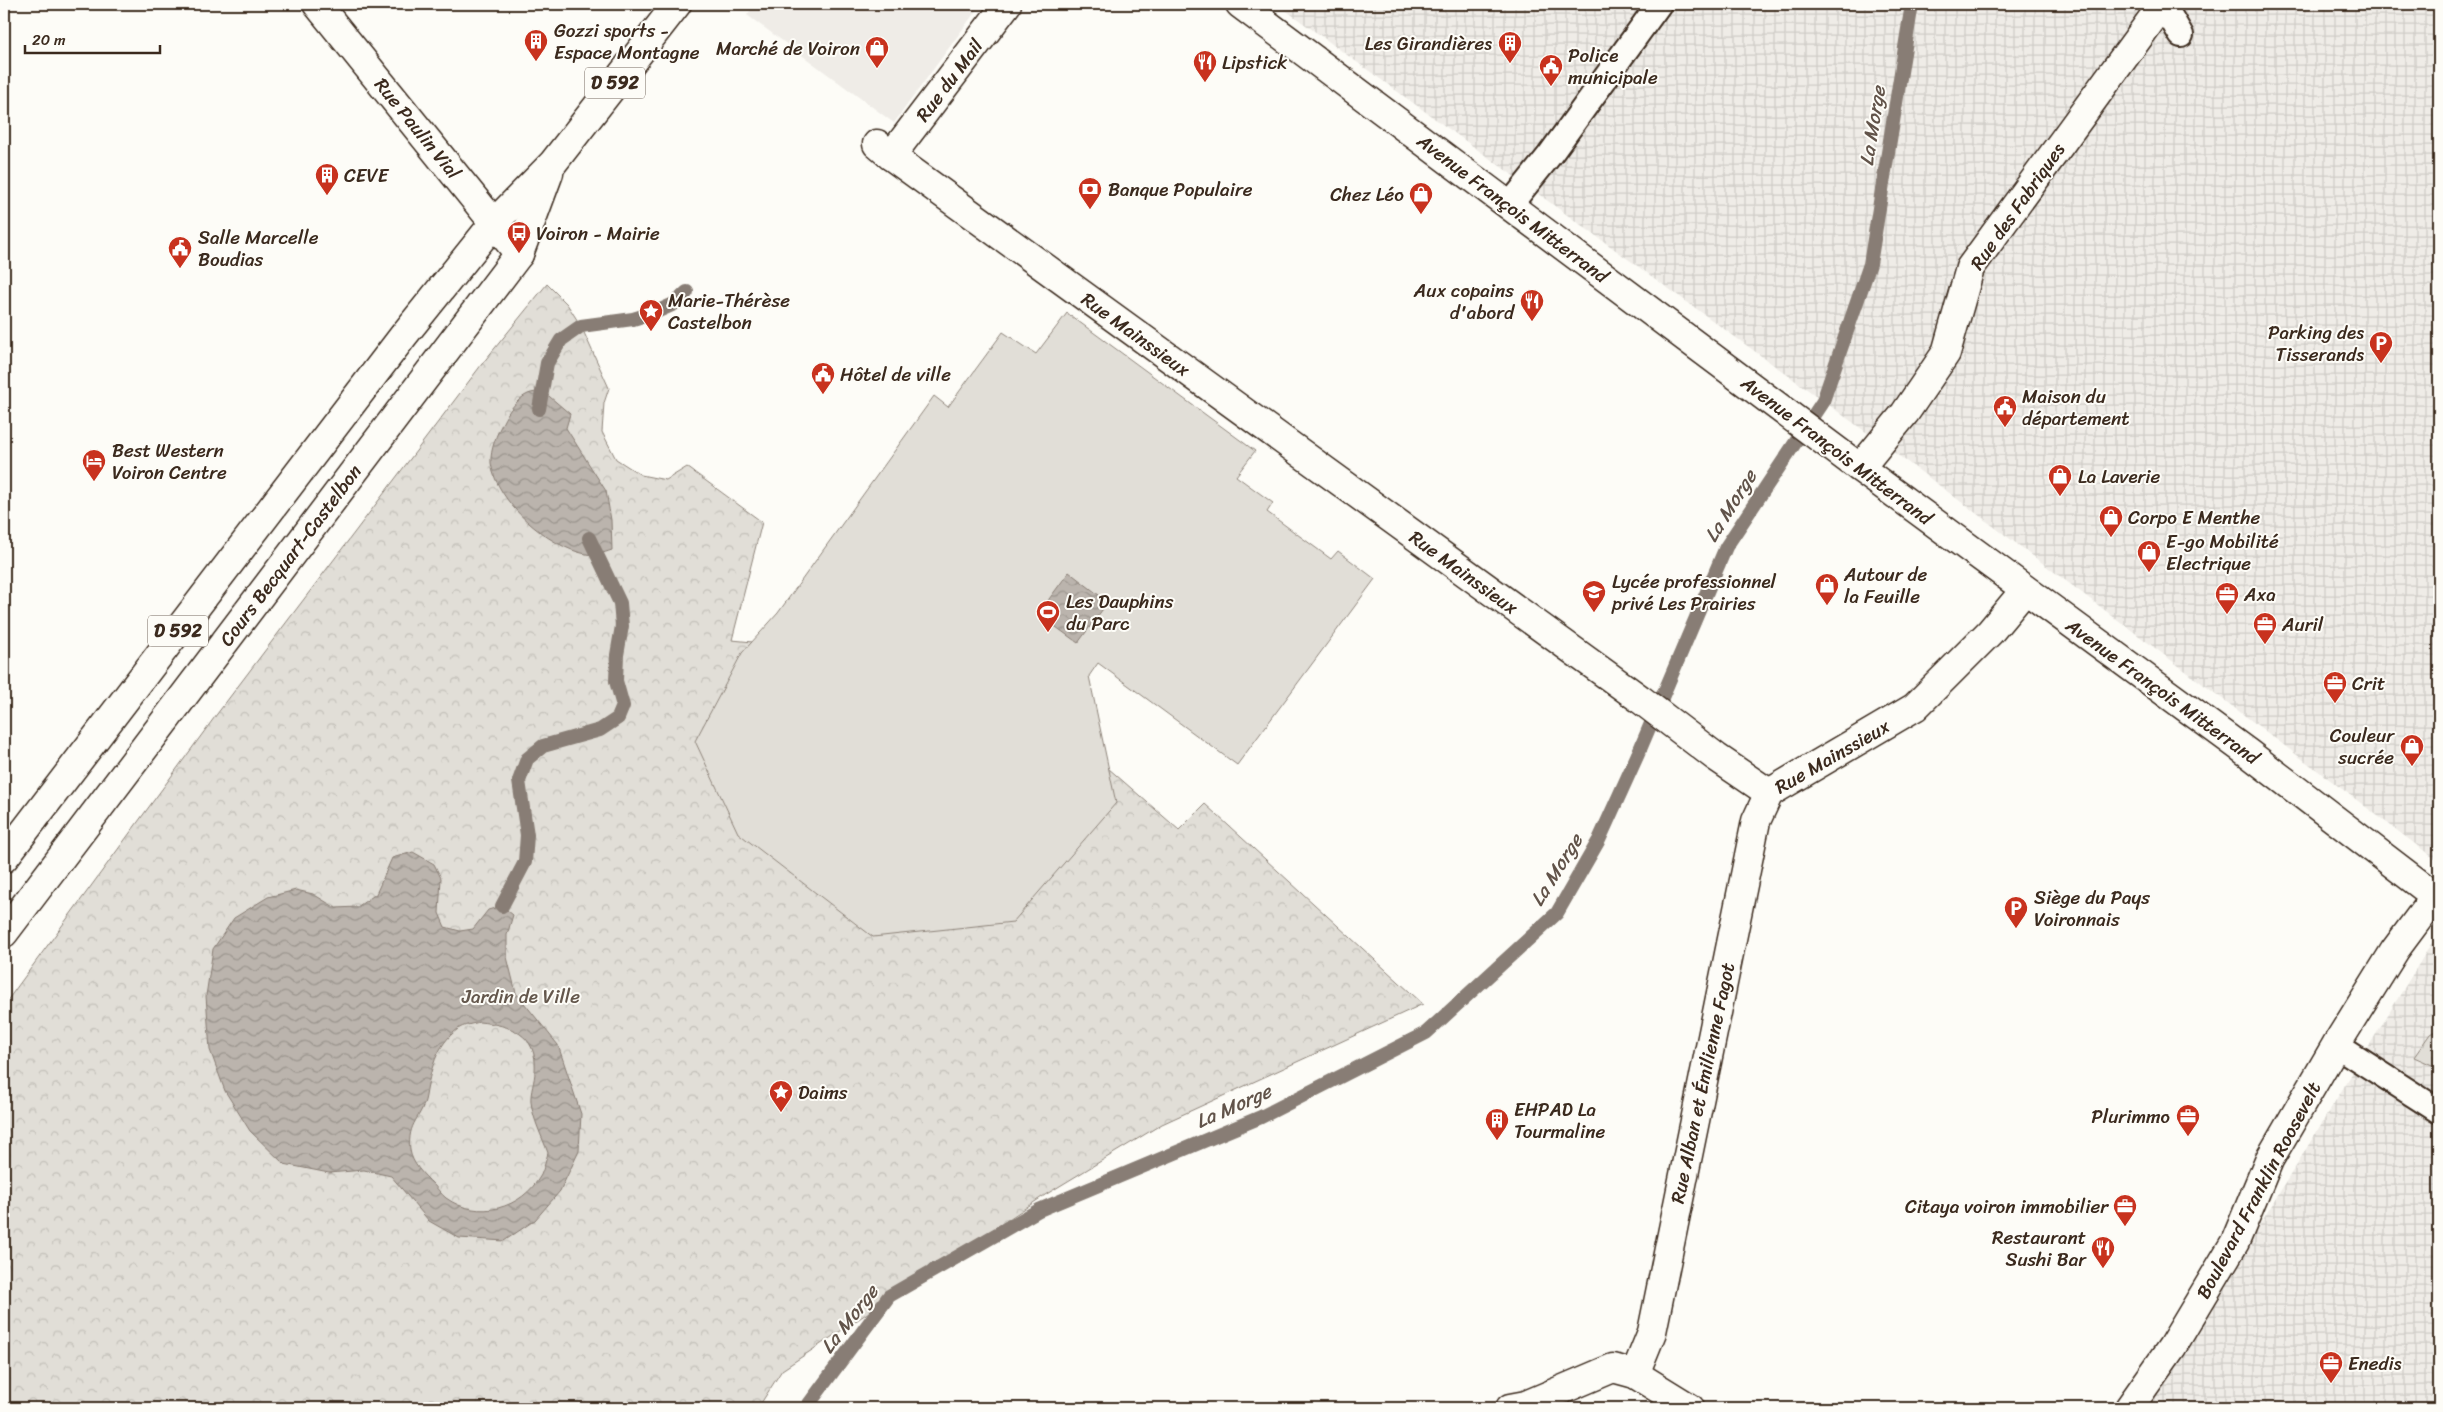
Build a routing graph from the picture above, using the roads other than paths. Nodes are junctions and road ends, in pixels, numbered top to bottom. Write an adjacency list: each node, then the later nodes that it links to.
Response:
1 (318, 4): 11 (street, Rue Paulin Vial)
2 (677, 4): 9 (street, Cours Becquart-Castelbon / D 592)
3 (1007, 4): 8 (street, Rue du Mail)
4 (1240, 4): 10 (street, Avenue François Mitterrand)
5 (1659, 4): 10 (lane)
6 (2163, 4): 7 (lane); 13 (street, Rue des Fabriques)
7 (2181, 35)
8 (884, 150): 15 (street, Rue Mainssieux)
9 (553, 163): 11 (street, Cours Becquart-Castelbon / D 592); 12 (street, Cours Becquart-Castelbon / D 592)
10 (1509, 206): 13 (street, Avenue François Mitterrand)
11 (494, 222): 12 (street, Rue Paulin Vial); 16 (street, Cours Becquart-Castelbon / D 592)
12 (519, 254): 18 (street, Cours Becquart-Castelbon / D 592)
13 (1860, 468): 14 (street, Avenue François Mitterrand)
14 (2025, 590): 15 (street, Rue Mainssieux); 17 (street, Avenue François Mitterrand)
15 (1769, 793): 21 (street, Rue Alban et Émilienne Fagot)
16 (4, 858)
17 (2437, 894): 19 (street, Boulevard Franklin Roosevelt)
18 (4, 933)
19 (2336, 1045): 20 (lane); 24 (street, Boulevard Franklin Roosevelt)
20 (2434, 1103)
21 (1635, 1374): 22 (street); 23 (street)
22 (1521, 1407)
23 (1690, 1408)
24 (2129, 1408)

